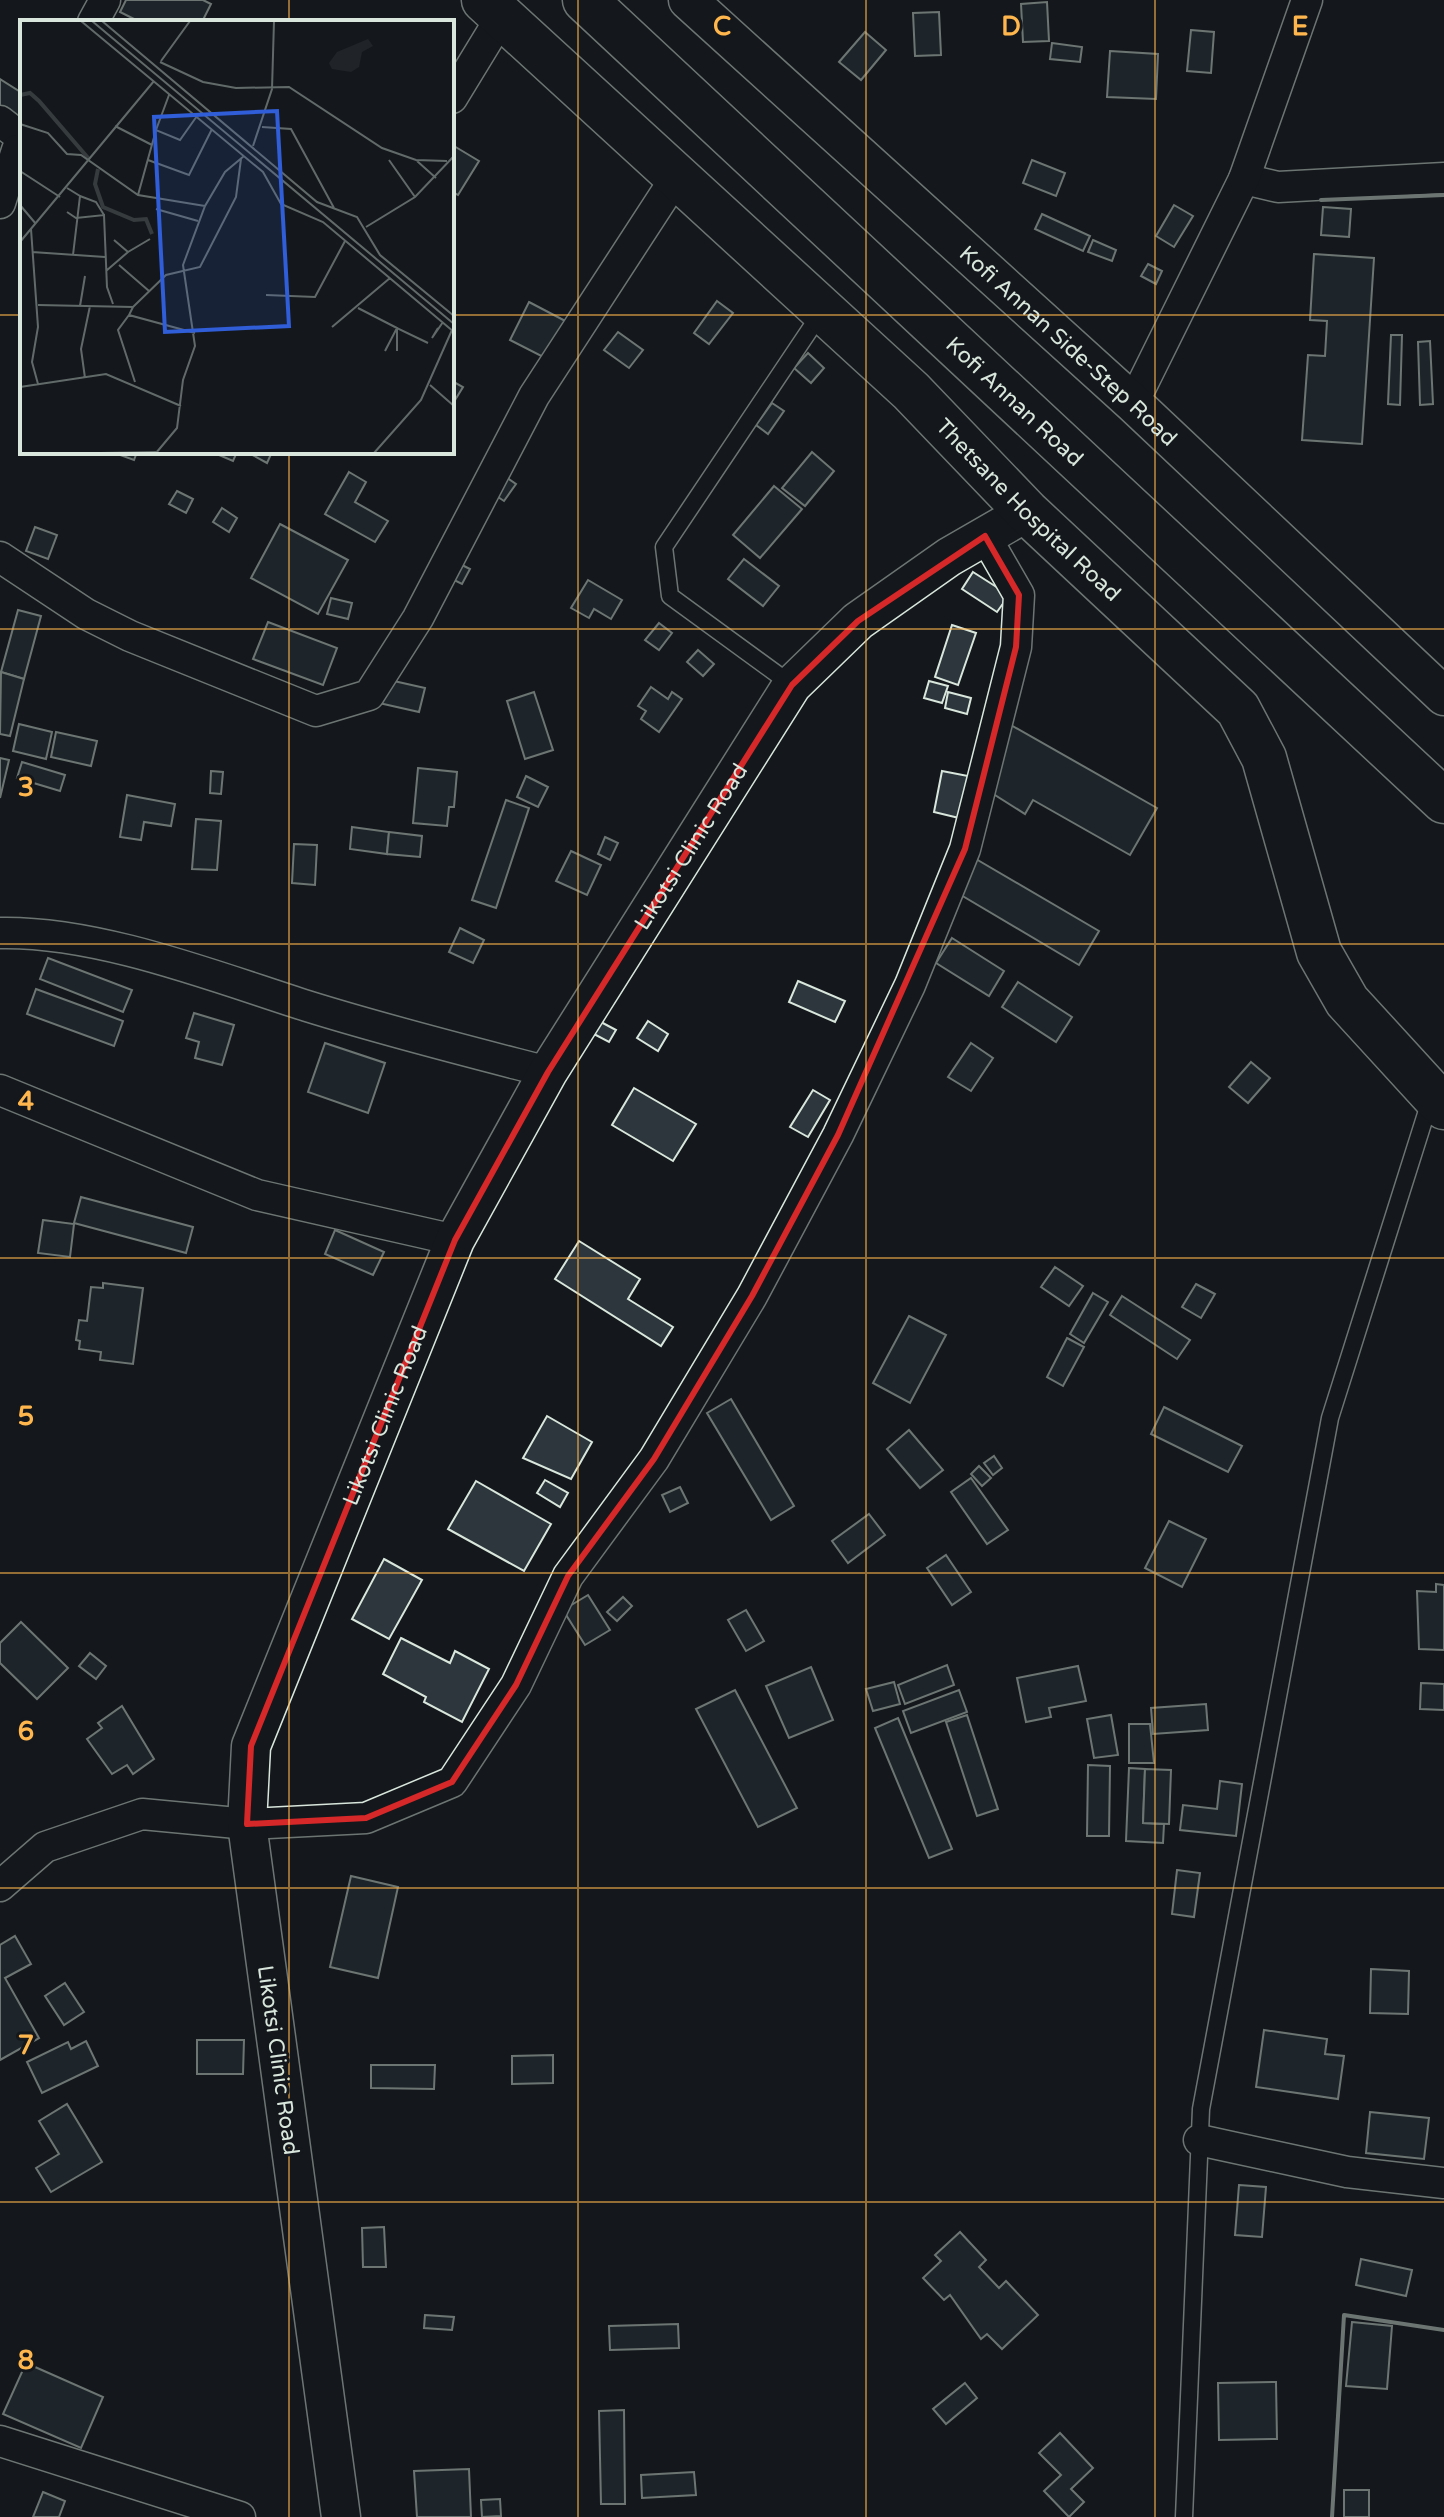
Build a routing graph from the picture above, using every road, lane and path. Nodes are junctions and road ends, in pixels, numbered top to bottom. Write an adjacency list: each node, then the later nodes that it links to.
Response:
1 (105, 0): 6 (street)
2 (585, 0): 22 (main road, Kofi Annan Road)
3 (688, 0): 16 (street, Kofi Annan Side-Step Road)
4 (1307, 0): 13 (street)
5 (493, 8): 7 (street); 11 (main road, Thetsane Hospital Road)
6 (94, 20)
7 (454, 94)
8 (0, 121): 9 (street)
9 (20, 145)
10 (20, 149): 14 (street)
11 (677, 176): 15 (main road, Thetsane Hospital Road); 19 (street)
12 (1444, 178): 13 (street)
13 (1244, 179): 16 (street)
14 (0, 203)
15 (823, 310): 17 (main road, Thetsane Hospital Road); 20 (lane)
16 (1133, 403): 21 (street, Kofi Annan Side-Step Road)
17 (1027, 512): 18 (street, Likotsi Clinic Road); 26 (main road, Thetsane Hospital Road)
18 (985, 536): 20 (street, Likotsi Clinic Road); 28 (street)
19 (0, 557)
20 (792, 685): 24 (street, Likotsi Clinic Road)
21 (1444, 696)
22 (1444, 801)
23 (0, 933): 24 (street)
24 (548, 1072): 27 (street, Likotsi Clinic Road)
25 (0, 1090): 27 (street)
26 (1440, 1095): 30 (lane)
27 (455, 1240): 28 (street, Likotsi Clinic Road)
28 (247, 1824): 29 (street); 34 (street, Likotsi Clinic Road)
29 (0, 1886)
30 (1199, 2140): 31 (street); 35 (lane)
31 (1444, 2183)
32 (0, 2441): 33 (street)
33 (240, 2517)
34 (341, 2517)
35 (1184, 2517)

